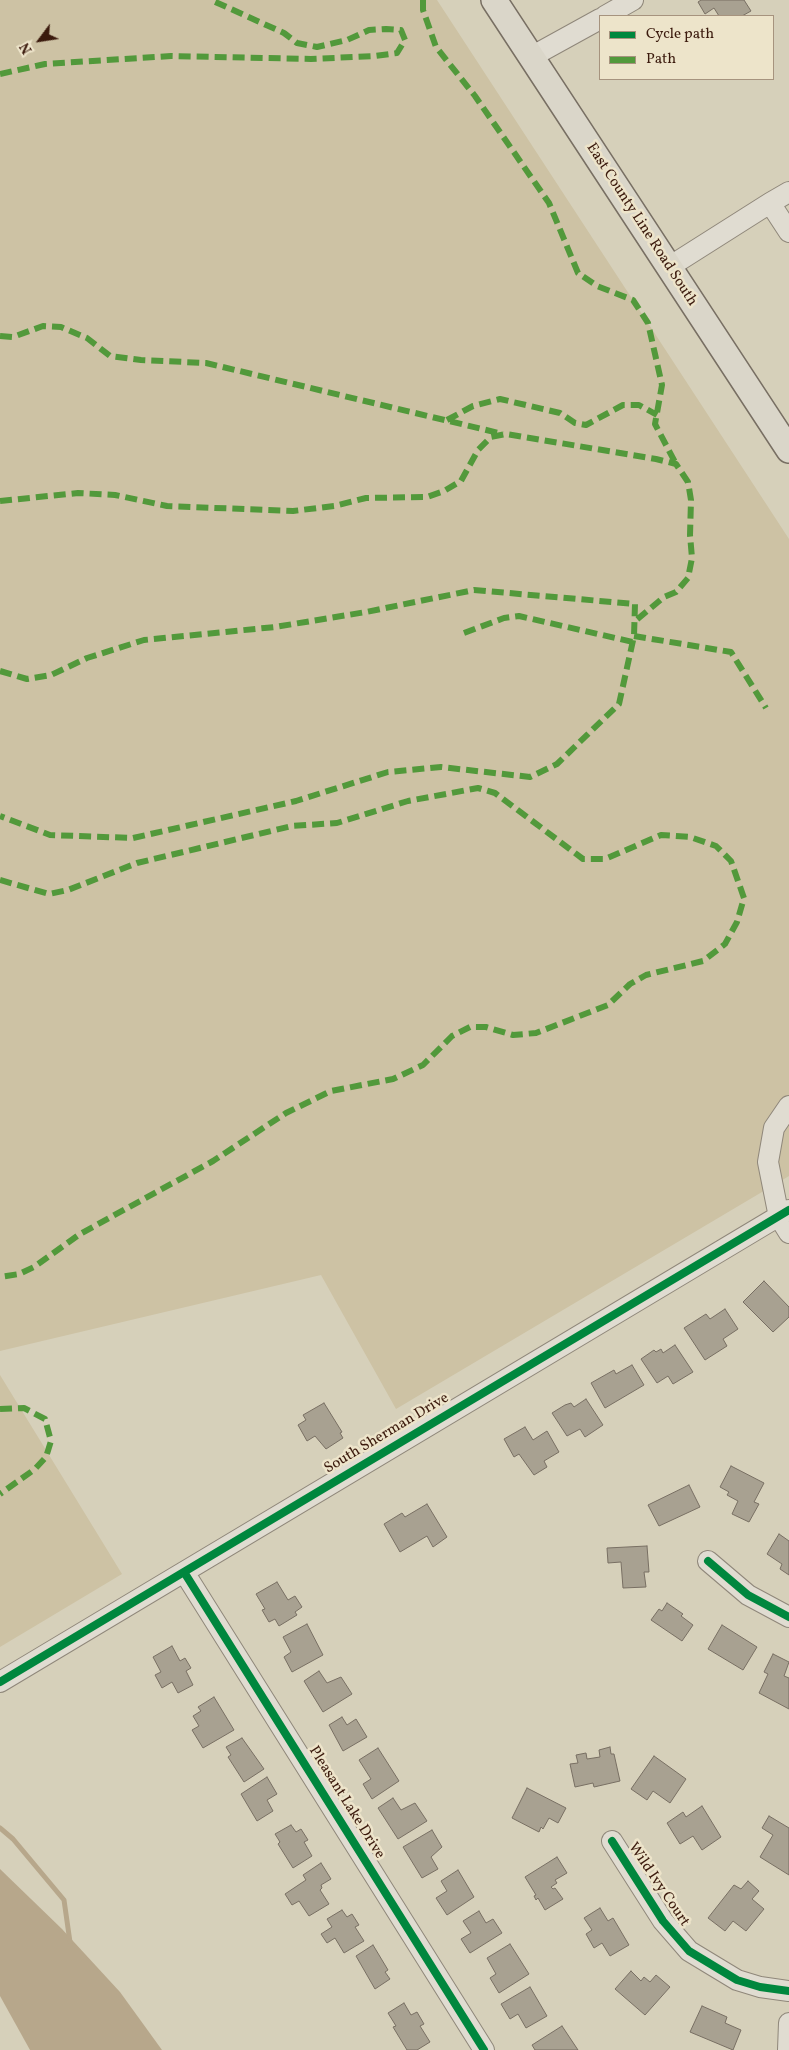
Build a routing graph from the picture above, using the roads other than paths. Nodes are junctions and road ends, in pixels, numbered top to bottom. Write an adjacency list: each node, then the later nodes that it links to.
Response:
1 (494, 0): 5 (main road, East County Line Road South)
2 (633, 0): 3 (street)
3 (608, 15)
4 (599, 20): 5 (street)
5 (531, 56): 9 (main road, East County Line Road South)
6 (789, 192): 7 (street)
7 (770, 203): 8 (street); 9 (street)
8 (789, 232)
9 (669, 267): 10 (main road, East County Line Road South)
10 (789, 450)
11 (789, 1106): 12 (street)
12 (786, 1220): 14 (street, South Sherman Drive)
13 (708, 1562): 15 (street)
14 (184, 1572): 16 (street, South Sherman Drive); 20 (street, Pleasant Lake Drive)
15 (789, 1617)
16 (0, 1682)
17 (612, 1841): 18 (street, Wild Ivy Court)
18 (789, 1991)
19 (789, 2022): 21 (street)
20 (484, 2050)
21 (788, 2050)

